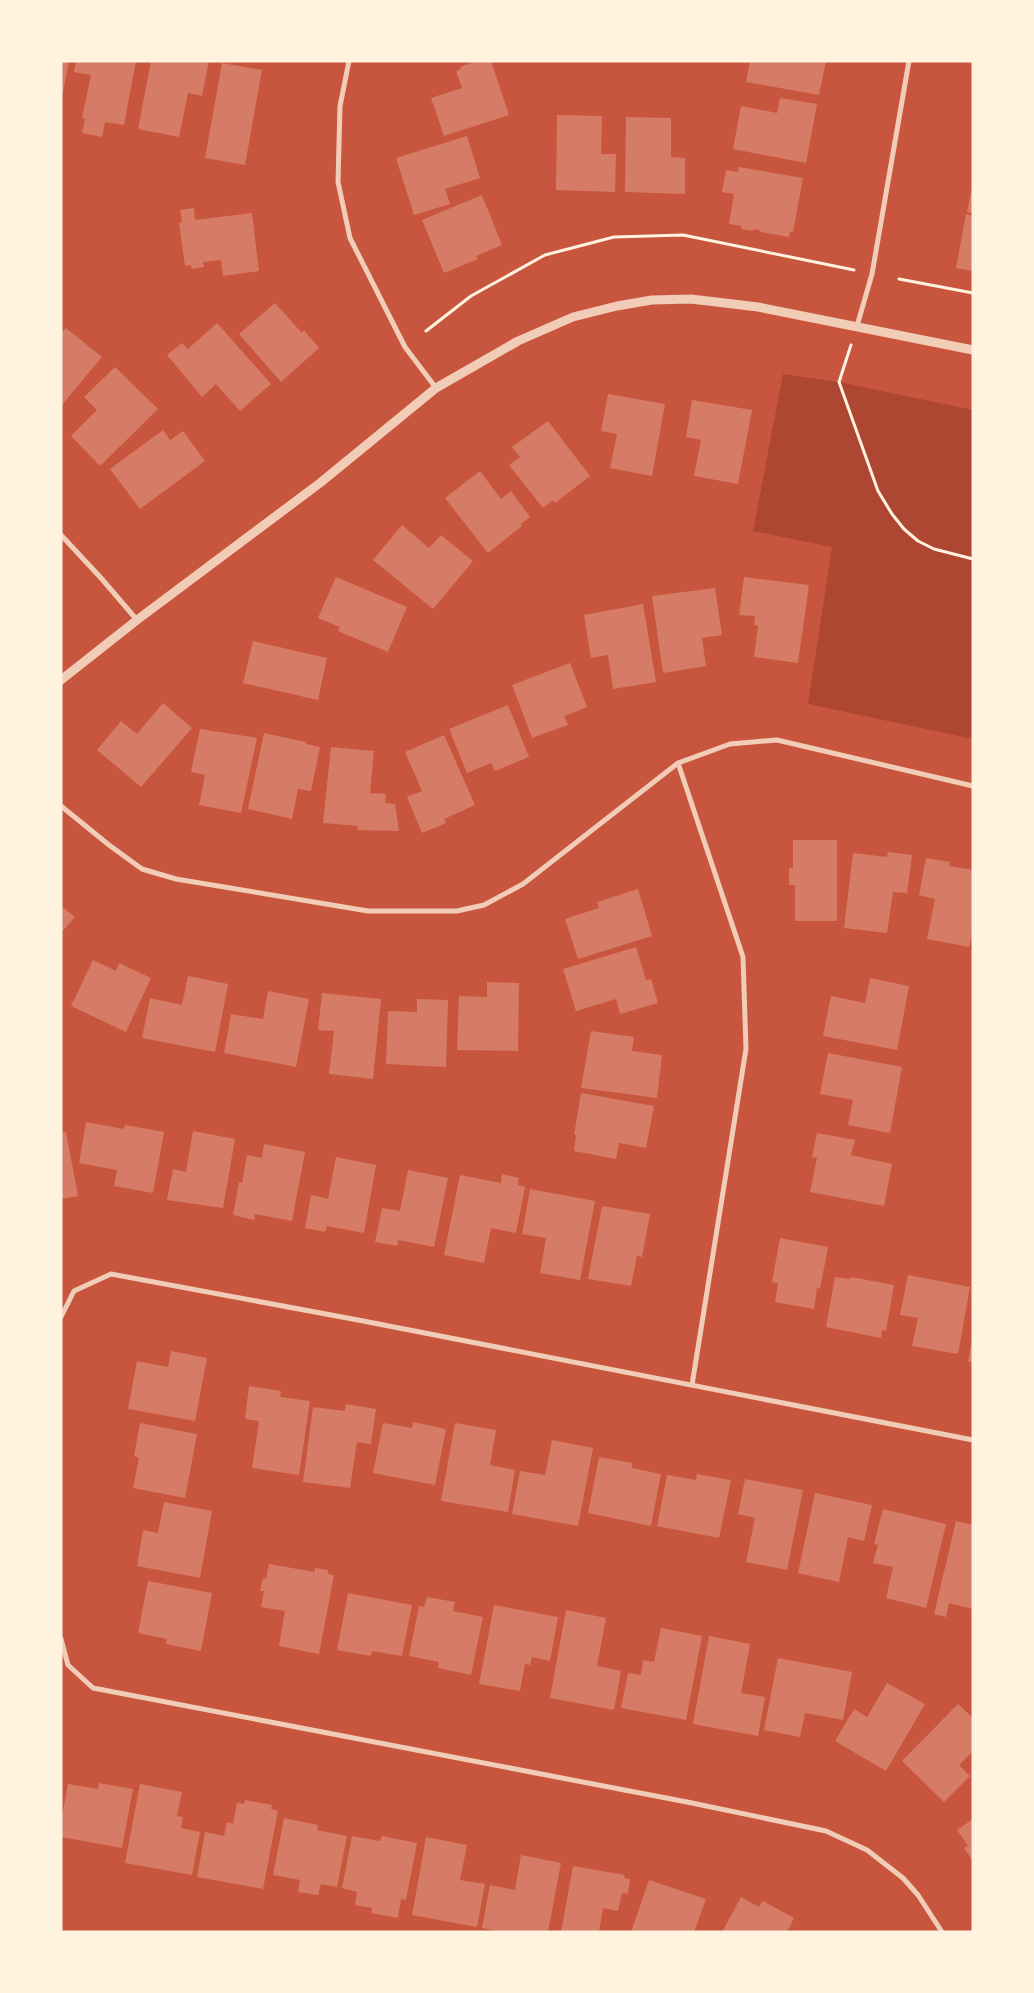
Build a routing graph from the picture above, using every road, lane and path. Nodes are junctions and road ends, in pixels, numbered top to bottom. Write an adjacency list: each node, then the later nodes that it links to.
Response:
1 (349, 61): 9 (street)
2 (909, 61): 6 (street)
3 (854, 270): 7 (path)
4 (899, 279): 5 (path)
5 (973, 293)
6 (857, 326): 8 (street); 9 (street); 11 (path)
7 (426, 331)
8 (973, 350)
9 (436, 388): 12 (street)
10 (61, 535): 12 (street)
11 (973, 559)
12 (137, 620): 13 (street)
13 (61, 680)
14 (678, 763): 15 (street); 16 (street); 18 (street)
15 (973, 786)
16 (61, 806)
17 (61, 1317): 18 (street)
18 (692, 1385): 19 (street)
19 (973, 1440)
20 (61, 1640): 21 (street)
21 (942, 1932)

